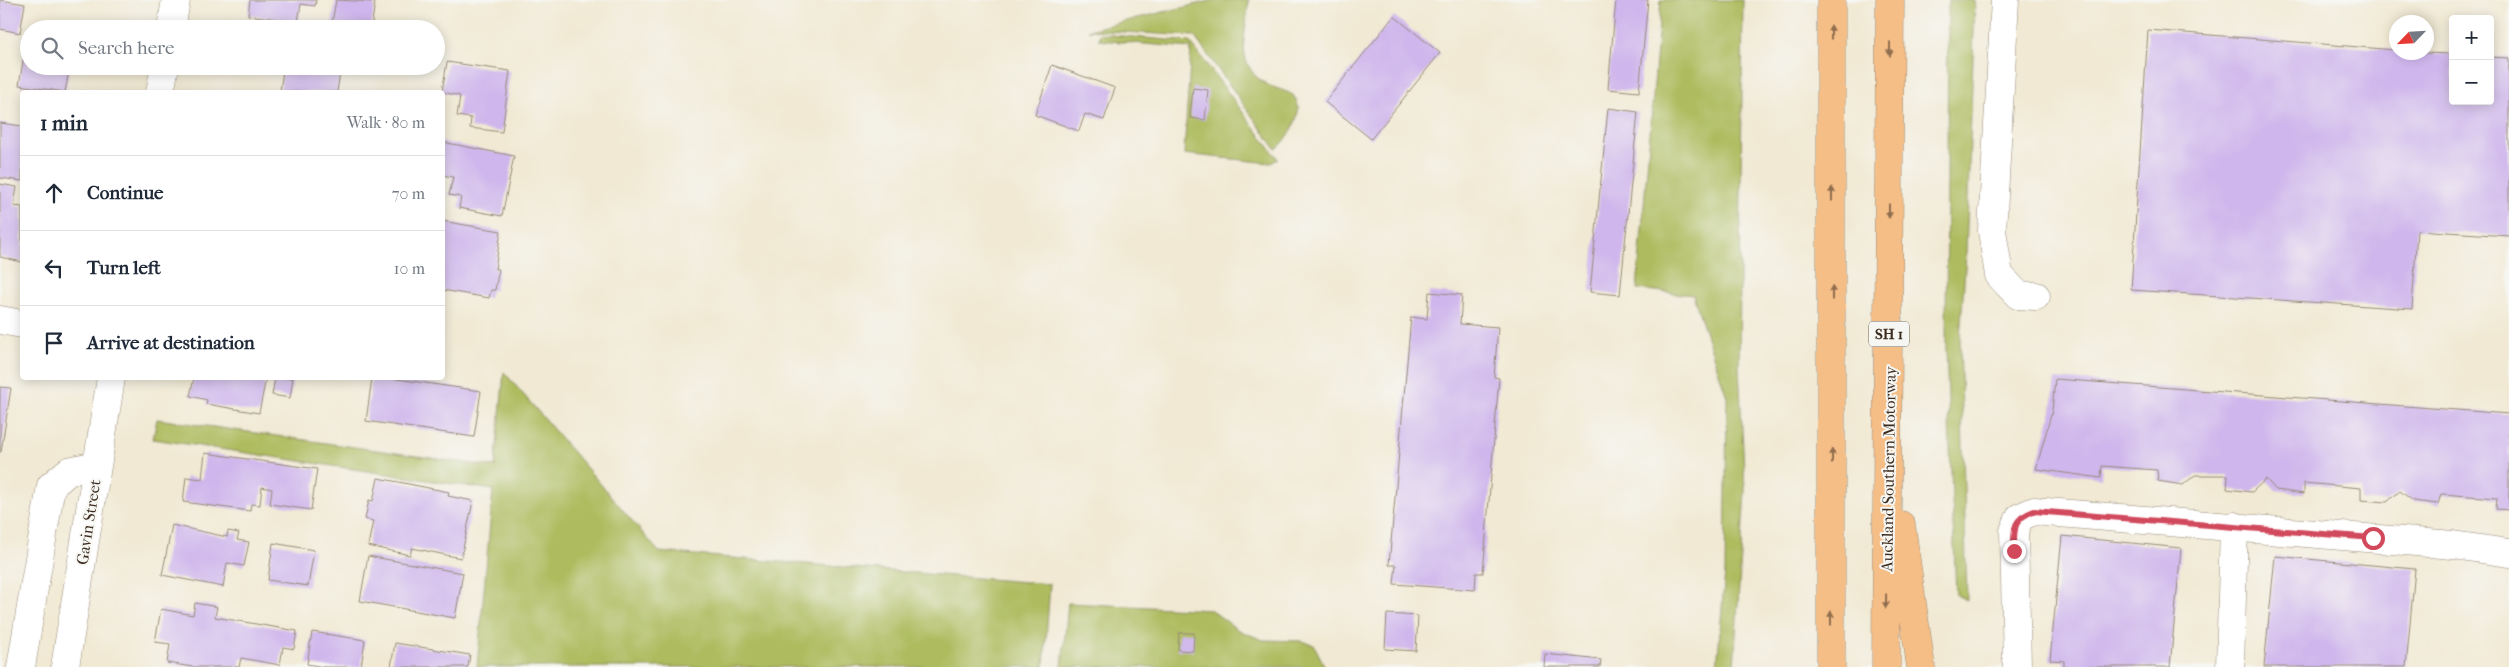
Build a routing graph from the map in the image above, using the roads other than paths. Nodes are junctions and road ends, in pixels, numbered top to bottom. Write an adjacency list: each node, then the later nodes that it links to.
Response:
1 (176, 0): 5 (street)
2 (1831, 0): 18 (highway, one-way to 2)
3 (1890, 0): 12 (highway, Auckland Southern Motorway / SH 1, one-way to 12)
4 (2005, 0): 8 (street)
5 (173, 20)
6 (163, 75): 7 (street)
7 (160, 90)
8 (2036, 296)
9 (0, 320): 10 (street)
10 (20, 324)
11 (111, 380): 13 (street, Gavin Street)
12 (1889, 442): 19 (highway, Auckland Southern Motorway / SH 1, one-way to 19); 20 (highway)
13 (98, 465): 16 (street); 17 (street, Gavin Street)
14 (2234, 526): 15 (street); 21 (street); 22 (street)
15 (2509, 553)
16 (21, 667)
17 (65, 667)
18 (1831, 667)
19 (1886, 667)
20 (1921, 667)
21 (2016, 667)
22 (2230, 667)

